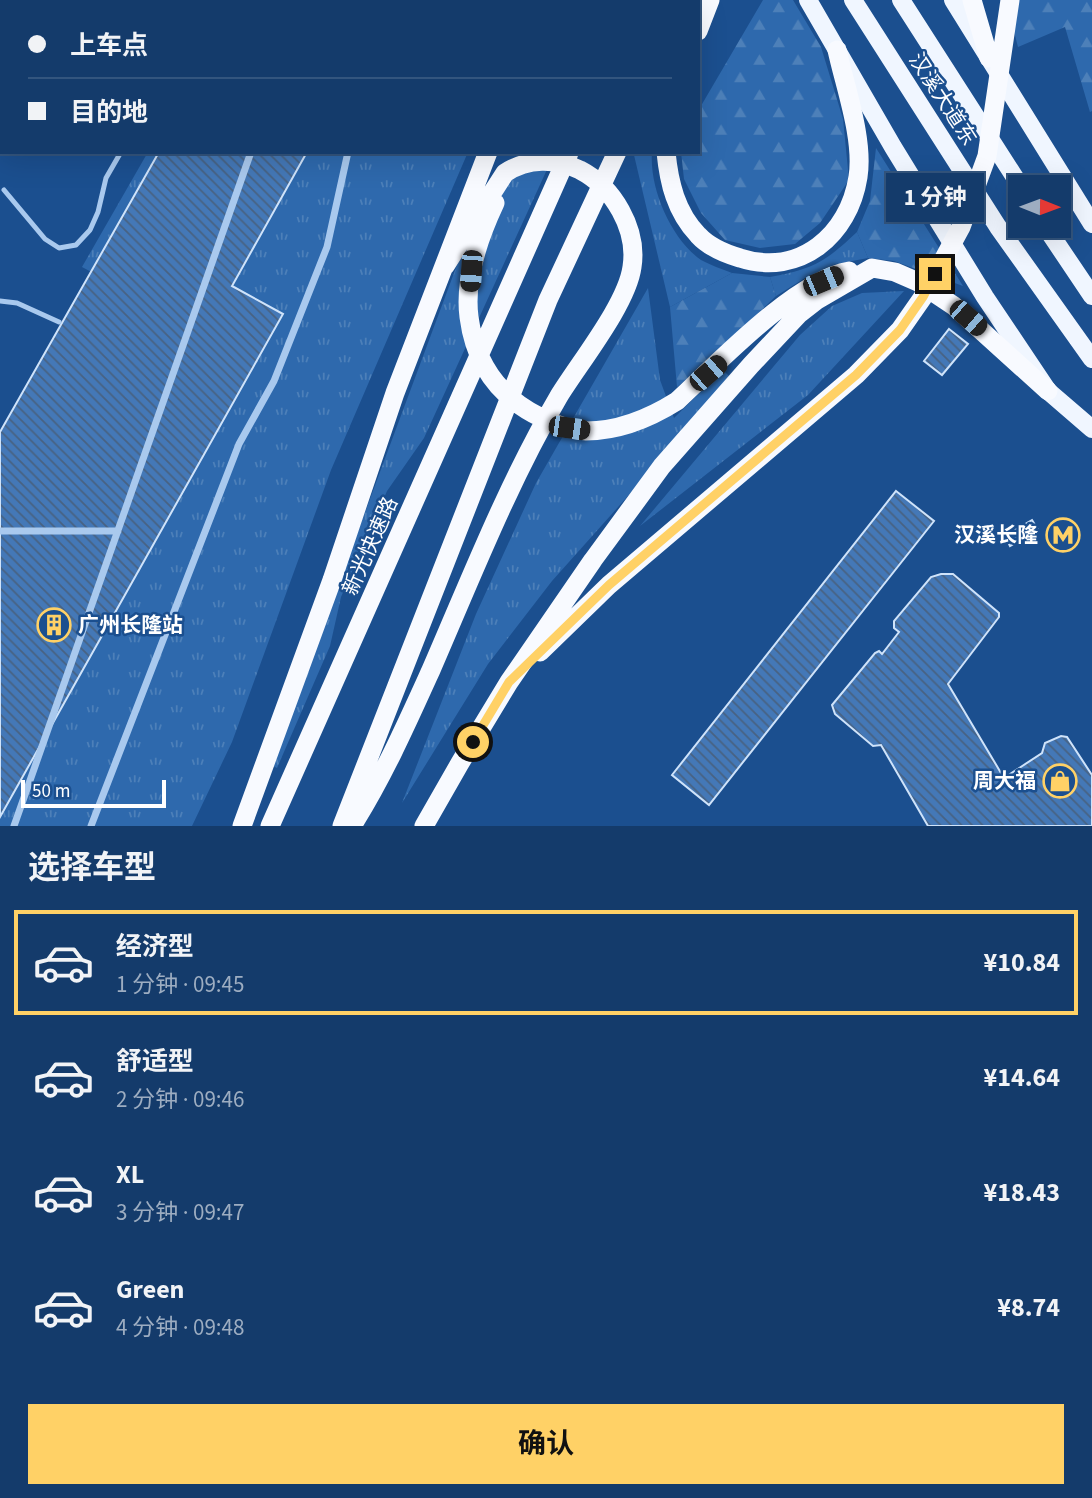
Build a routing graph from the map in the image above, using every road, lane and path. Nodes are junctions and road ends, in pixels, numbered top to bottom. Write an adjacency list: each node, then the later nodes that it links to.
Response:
1 (710, 0): 8 (highway)
2 (808, 0): 9 (main road)
3 (853, 0): 28 (main road, 汉溪大道东)
4 (901, 0): 19 (main road, 汉溪大道东)
5 (953, 0): 10 (main road)
6 (971, 0): 10 (highway)
7 (1010, 0): 33 (highway)
8 (700, 26)
9 (837, 50): 18 (highway); 29 (main road)
10 (989, 58): 21 (main road)
11 (120, 154): 20 (lane)
12 (250, 154): 32 (street)
13 (348, 154): 35 (street)
14 (487, 154): 23 (highway)
15 (520, 154): 24 (highway)
16 (568, 154): 37 (highway, 新光快速路)
17 (616, 154): 38 (highway)
18 (666, 154)
19 (1013, 175)
20 (4, 190)
21 (1092, 225)
22 (1053, 238): 25 (main road)
23 (445, 267): 36 (highway); 39 (highway)
24 (872, 268): 29 (highway); 33 (highway)
25 (1092, 296)
26 (0, 301): 27 (lane)
27 (58, 322)
28 (1092, 359)
29 (1048, 391): 30 (main road)
30 (1092, 429)
31 (0, 531): 32 (street)
32 (118, 531): 34 (street)
33 (509, 682): 40 (highway)
34 (14, 826)
35 (92, 826)
36 (242, 826)
37 (270, 826)
38 (341, 826)
39 (352, 826)
40 (424, 826)

